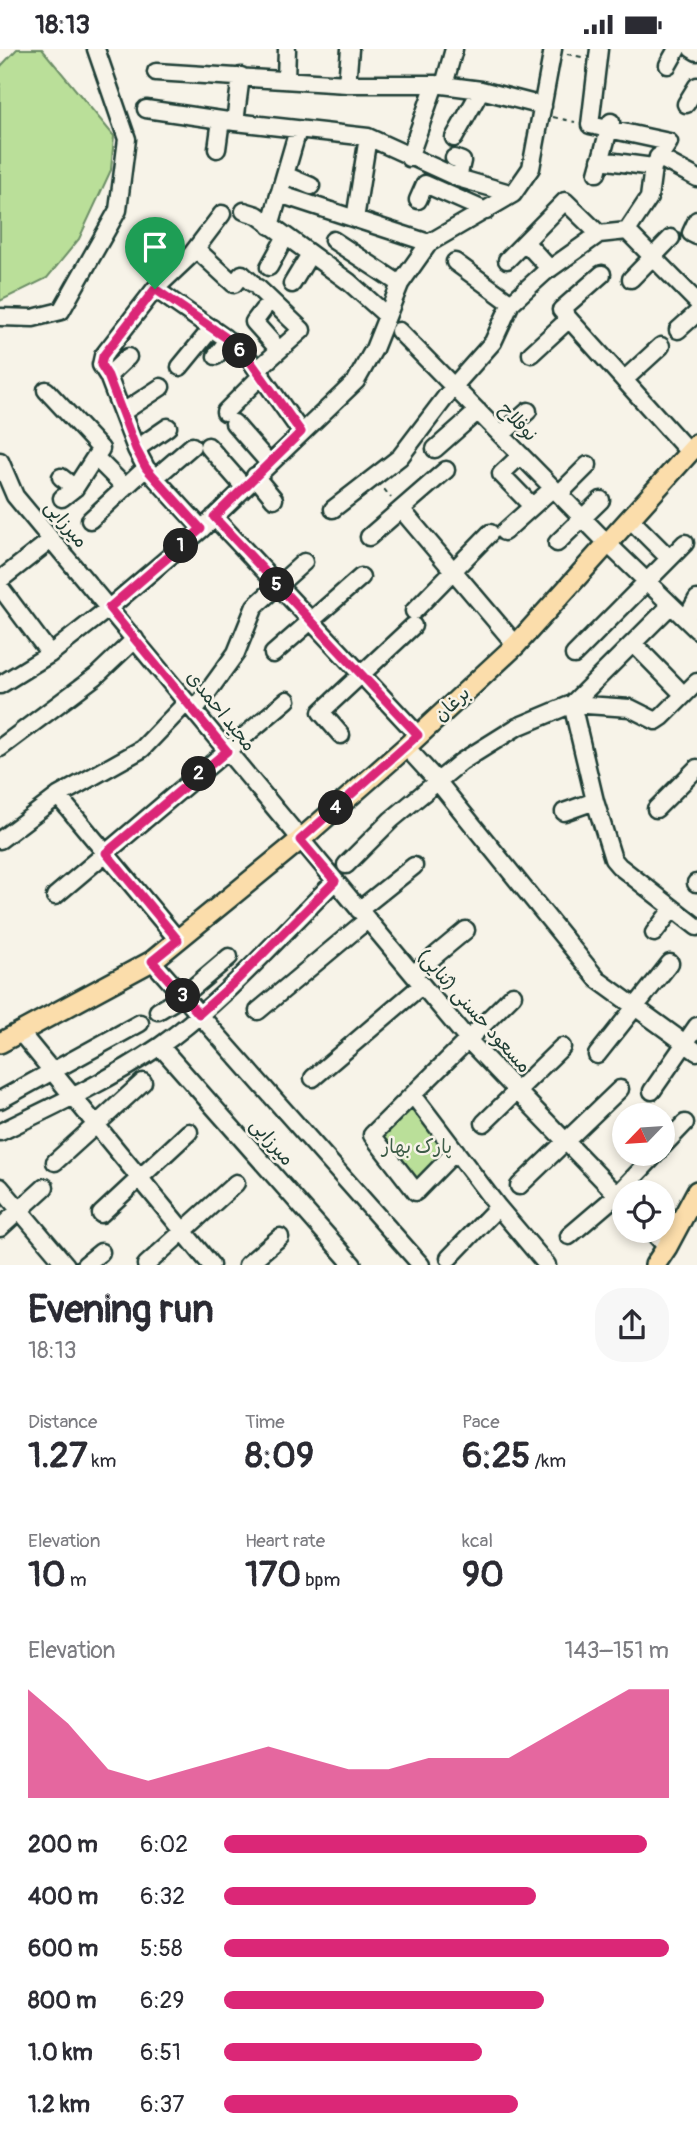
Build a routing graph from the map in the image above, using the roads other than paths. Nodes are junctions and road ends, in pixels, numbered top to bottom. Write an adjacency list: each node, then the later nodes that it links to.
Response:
1 (96, 49): 69 (street)
2 (287, 49): 13 (street)
3 (350, 49): 14 (street)
4 (454, 49): 15 (street)
5 (677, 49): 10 (street)
6 (692, 49): 7 (street)
7 (697, 52)
8 (548, 55): 20 (street)
9 (598, 55): 22 (street)
10 (668, 65)
11 (156, 72): 12 (street)
12 (241, 76): 13 (street); 21 (street)
13 (286, 79): 14 (street)
14 (347, 84): 15 (street)
15 (440, 85): 17 (street); 28 (street)
16 (697, 86): 18 (street)
17 (481, 90): 20 (street); 25 (street)
18 (686, 104)
19 (146, 109): 21 (street)
20 (543, 110): 36 (street)
21 (228, 121): 23 (street); 26 (street)
22 (610, 124): 30 (street); 30 (street)
23 (298, 130): 24 (street); 31 (street)
24 (368, 137): 28 (street); 41 (street)
25 (454, 138)
26 (217, 149)
27 (692, 156): 32 (street)
28 (409, 157): 33 (street)
29 (454, 158): 33 (street)
30 (656, 162): 32 (street); 44 (street)
31 (285, 175): 34 (street); 35 (street)
32 (691, 175)
33 (458, 178): 36 (street)
34 (311, 186)
35 (279, 194): 41 (street); 43 (street)
36 (513, 194): 39 (street)
37 (418, 200): 39 (street)
38 (243, 211): 43 (street)
39 (486, 211): 51 (street)
40 (222, 214): 52 (street)
41 (355, 219): 51 (street)
42 (697, 220): 47 (street)
43 (270, 226): 46 (street)
44 (627, 230): 45 (street); 54 (street)
45 (599, 235): 50 (street); 58 (street)
46 (286, 236): 53 (street); 57 (street)
47 (697, 236)
48 (671, 238): 54 (street)
49 (333, 240): 62 (street)
50 (525, 242): 55 (street); 58 (street)
51 (429, 243): 62 (street)
52 (195, 249): 63 (street); 76 (street)
53 (310, 254): 61 (street); 68 (street)
54 (653, 256): 60 (street); 64 (street)
55 (507, 260)
56 (455, 262): 65 (street)
57 (269, 267)
58 (550, 269): 65 (street)
59 (602, 274): 70 (street)
60 (631, 279)
61 (292, 284)
62 (400, 284): 68 (street)
63 (155, 289): 71 (street); 82 (street)
64 (697, 302)
65 (512, 303): 84 (street)
66 (263, 310): 76 (street)
67 (697, 313): 72 (street)
68 (386, 315): 91 (street)
69 (0, 317)
70 (569, 319): 77 (street); 83 (street)
71 (212, 328): 74 (street); 80 (street)
72 (678, 330)
73 (399, 331): 84 (street, نوفلاح)
74 (228, 340): 78 (street); 81 (street)
75 (661, 346): 83 (street)
76 (279, 350): 81 (street)
77 (531, 354)
78 (216, 356)
79 (128, 357): 82 (street)
80 (180, 367)
81 (259, 372): 91 (street); 99 (street)
82 (108, 376): 89 (street)
83 (624, 380): 93 (street)
84 (454, 386): 87 (street, نوفلاح); 110 (street)
85 (161, 387): 89 (street)
86 (46, 390): 97 (street)
87 (478, 411): 92 (street, نوفلاح); 95 (street)
88 (528, 411): 92 (street)
89 (122, 412): 94 (street)
90 (167, 428): 94 (street)
91 (301, 432): 99 (street)
92 (501, 435): 96 (street, نوفلاح)
93 (693, 448): 113 (main road, برغان)
94 (136, 449): 102 (street)
95 (435, 449)
96 (521, 455): 106 (street, نوفلاح); 109 (street)
97 (95, 457): 103 (street); 105 (street)
98 (0, 461): 117 (street, میرزایی)
99 (269, 463): 104 (street)
100 (588, 465): 106 (street)
101 (446, 470): 111 (street)
102 (151, 472): 104 (street); 105 (street); 115 (street)
103 (61, 477)
104 (250, 482): 107 (street); 115 (street)
105 (125, 487): 114 (street)
106 (556, 491): 109 (street); 112 (street, نوفلاح)
107 (274, 499)
108 (601, 500): 112 (street)
109 (532, 506): 123 (street)
110 (333, 509)
111 (401, 509): 116 (street); 123 (street)
112 (583, 519): 118 (street); 119 (street, نوفلاح)
113 (630, 519): 119 (main road, برغان); 121 (street)
114 (90, 520)
115 (208, 523): 127 (street); 131 (street)
116 (369, 537)
117 (51, 540): 125 (street); 131 (street, میرزایی)
118 (557, 543)
119 (607, 543): 126 (street, نوفلاح); 136 (main road, برغان)
120 (685, 543): 121 (street)
121 (669, 558): 126 (street)
122 (304, 562): 127 (street)
123 (453, 571): 136 (street); 140 (street)
124 (361, 577): 132 (street)
125 (0, 580)
126 (646, 581): 130 (street, نوفلاح); 139 (street)
127 (277, 585): 132 (street); 146 (street)
128 (3, 595): 137 (street)
129 (697, 599): 133 (street)
130 (671, 605): 133 (street, نوفلاح); 135 (street)
131 (109, 608): 134 (street, مجید احمدی); 137 (street)
132 (311, 621): 138 (street); 140 (street)
133 (691, 624)
134 (135, 639): 146 (street, مجید احمدی); 149 (street)
135 (633, 643): 143 (street); 145 (street)
136 (516, 645): 148 (main road, برغان)
137 (50, 653): 142 (street)
138 (273, 653)
139 (574, 656)
140 (362, 675): 147 (street); 148 (street)
141 (697, 682): 145 (street)
142 (0, 685)
143 (678, 689)
144 (287, 700): 150 (street)
145 (572, 704): 152 (street); 154 (street)
146 (191, 707): 150 (street, مجید احمدی); 153 (street)
147 (341, 735)
148 (412, 741): 152 (street); 158 (main road, برغان)
149 (0, 748)
150 (227, 751): 158 (street, مجید احمدی); 159 (street)
151 (694, 775): 155 (street)
152 (438, 782): 160 (street); 176 (street)
153 (58, 796): 157 (street); 159 (street)
154 (595, 801): 156 (street); 164 (street)
155 (656, 809)
156 (564, 812)
157 (0, 840)
158 (300, 840): 162 (street, مسعود حسنی (ثنایی)); 169 (main road, برغان)
159 (106, 853): 163 (street); 169 (street)
160 (346, 865)
161 (414, 866): 165 (street)
162 (335, 881): 165 (street, مسعود حسنی (ثنایی)); 179 (street)
163 (55, 896)
164 (673, 908): 166 (street); 168 (street)
165 (363, 915): 173 (street, مسعود حسنی (ثنایی)); 178 (street)
166 (697, 927)
167 (466, 930): 173 (street)
168 (654, 933)
169 (178, 940): 171 (main road, برغان)
170 (229, 957): 175 (street)
171 (152, 961): 175 (street); 182 (main road, برغان)
172 (670, 963): 176 (street)
173 (417, 979): 183 (street, مسعود حسنی (ثنایی)); 190 (street)
174 (513, 995): 183 (street)
175 (183, 996): 177 (street); 179 (street)
176 (634, 1008): 187 (street); 188 (street)
177 (158, 1011)
178 (258, 1011)
179 (199, 1014): 185 (street); 234 (street)
180 (140, 1023): 189 (street)
181 (697, 1026): 187 (street)
182 (20, 1032): 184 (main road, برغان); 189 (street)
183 (469, 1041): 193 (street, مسعود حسنی (ثنایی)); 195 (street)
184 (0, 1044)
185 (160, 1046): 196 (street); 233 (street, میرزایی)
186 (562, 1047): 193 (street)
187 (691, 1047): 194 (street)
188 (597, 1055)
189 (52, 1071): 196 (street); 197 (street)
190 (313, 1078)
191 (143, 1082): 200 (street)
192 (620, 1089): 204 (street)
193 (517, 1091): 198 (street); 204 (street, مسعود حسنی (ثنایی))
194 (652, 1091)
195 (413, 1095): 205 (street); 205 (street)
196 (74, 1097): 200 (street); 201 (street)
197 (0, 1100)
198 (484, 1123)
199 (685, 1123): 203 (street)
200 (96, 1124): 206 (street); 208 (street)
201 (0, 1132)
202 (189, 1132): 208 (street)
203 (676, 1132)
204 (565, 1141): 211 (street); 214 (street, مسعود حسنی (ثنایی))
205 (456, 1151): 217 (street)
206 (55, 1162)
207 (647, 1166): 209 (street)
208 (140, 1178): 219 (street); 221 (street)
209 (636, 1180)
210 (236, 1182): 221 (street)
211 (519, 1186)
212 (0, 1187): 218 (street)
213 (45, 1188): 218 (street)
214 (612, 1190)
215 (697, 1191): 227 (main road)
216 (612, 1205): 222 (street)
217 (498, 1207): 226 (street); 235 (street)
218 (20, 1210): 220 (street); 228 (street)
219 (101, 1214)
220 (0, 1228)
221 (183, 1230): 230 (street); 231 (street)
222 (569, 1236)
223 (280, 1237): 232 (street)
224 (654, 1243): 227 (street)
225 (101, 1252): 229 (street)
226 (449, 1258)
227 (659, 1260)
228 (66, 1265)
229 (85, 1265)
230 (146, 1265)
231 (211, 1265)
232 (247, 1265)
233 (353, 1265)
234 (421, 1265)
235 (547, 1265)

